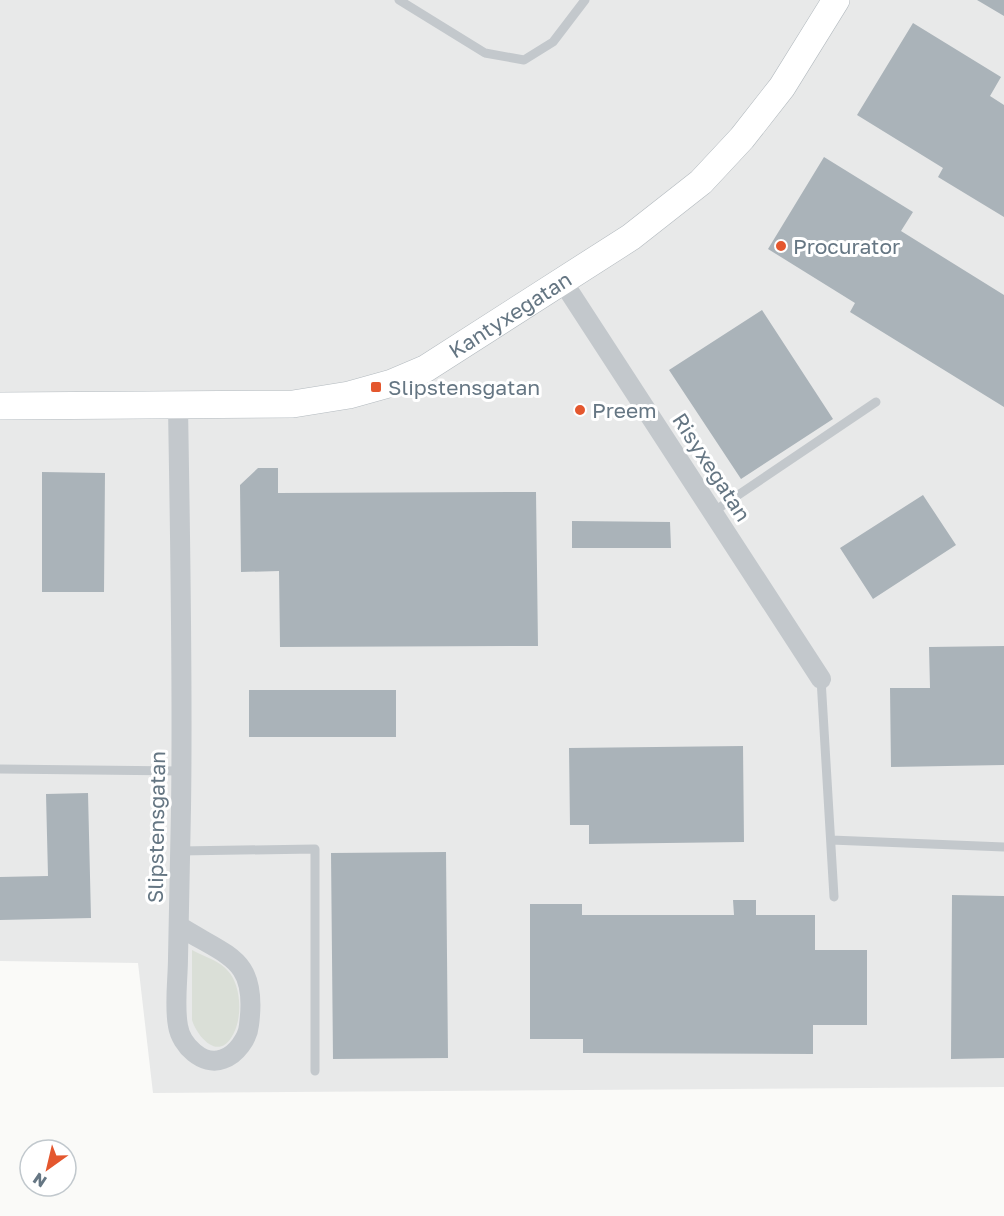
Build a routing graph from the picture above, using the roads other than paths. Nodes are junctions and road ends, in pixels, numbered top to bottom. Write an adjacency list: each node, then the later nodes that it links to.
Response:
1 (399, 0): 2 (lane)
2 (585, 0)
3 (836, 0): 4 (street, Kantyxegatan)
4 (563, 282): 6 (street, Kantyxegatan); 8 (street, Risyxegatan)
5 (876, 402): 8 (lane)
6 (178, 405): 7 (street, Kantyxegatan); 11 (street, Slipstensgatan)
7 (0, 406)
8 (713, 512): 9 (street, Risyxegatan)
9 (821, 679): 12 (lane)
10 (0, 769): 11 (lane)
11 (181, 771): 14 (street, Slipstensgatan)
12 (831, 840): 13 (lane); 15 (lane)
13 (1004, 847)
14 (180, 851): 16 (street, Slipstensgatan); 17 (lane)
15 (834, 897)
16 (179, 926): 16 (street, Slipstensgatan)
17 (315, 1071)

